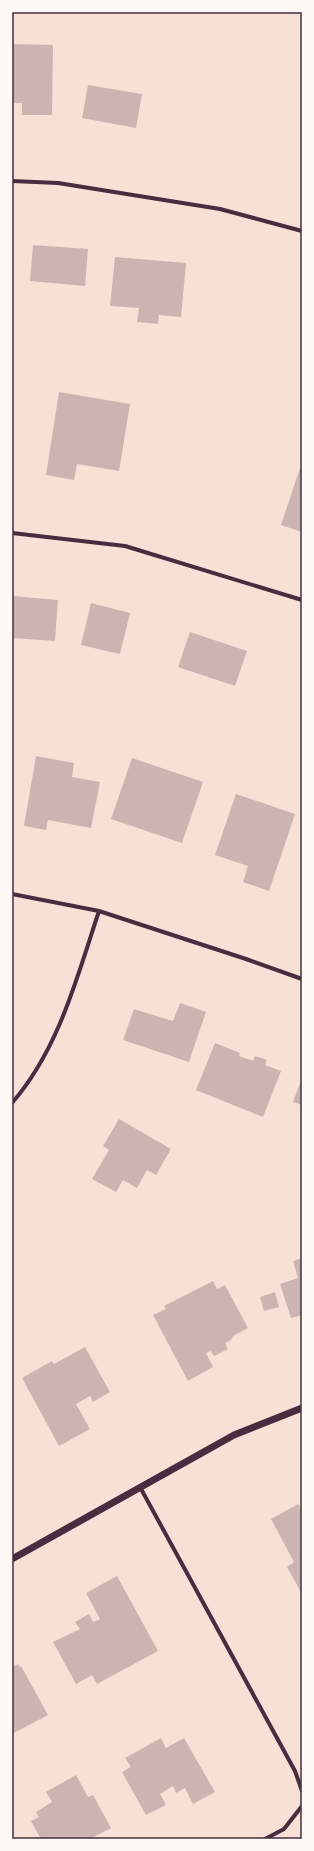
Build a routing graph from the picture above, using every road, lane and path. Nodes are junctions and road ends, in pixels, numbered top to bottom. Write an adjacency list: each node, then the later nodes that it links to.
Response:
1 (12, 181): 2 (street)
2 (302, 231)
3 (12, 533): 4 (street)
4 (302, 600)
5 (12, 894): 6 (street)
6 (99, 911): 7 (street); 8 (street)
7 (302, 979)
8 (12, 1103)
9 (302, 1408): 10 (street)
10 (140, 1488): 11 (street); 12 (street)
11 (12, 1559)
12 (302, 1791)
13 (302, 1806): 14 (street)
14 (265, 1839)

